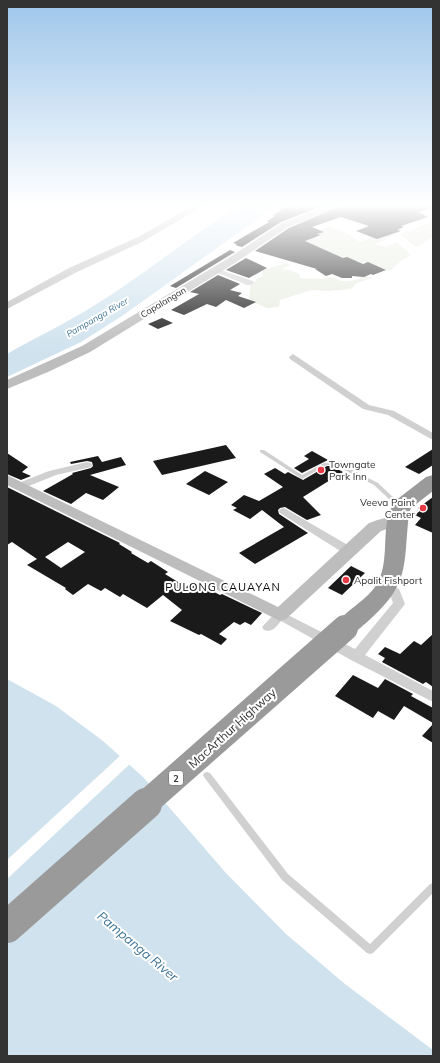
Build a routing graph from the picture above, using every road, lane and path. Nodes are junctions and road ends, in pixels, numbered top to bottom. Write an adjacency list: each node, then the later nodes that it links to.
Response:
1 (107, 255): 5 (main road)
2 (239, 255): 3 (main road, Capalangan)
3 (215, 270): 4 (street); 7 (main road, Capalangan)
4 (250, 283)
5 (7, 306)
6 (293, 357): 8 (street)
7 (7, 385)
8 (433, 436)
9 (262, 451): 14 (lane)
10 (87, 465): 12 (street)
11 (433, 481): 14 (highway)
12 (14, 483): 17 (main road)
13 (284, 511): 15 (street)
14 (400, 513): 15 (main road); 16 (highway, MacArthur Highway / 2)
15 (349, 551): 17 (main road)
16 (386, 588): 19 (street); 23 (highway, MacArthur Highway / 2, bridge)
17 (280, 615): 18 (street); 19 (street)
18 (268, 627)
19 (356, 656): 20 (street)
20 (433, 696)
21 (207, 775): 22 (lane)
22 (433, 887)
23 (7, 927)

